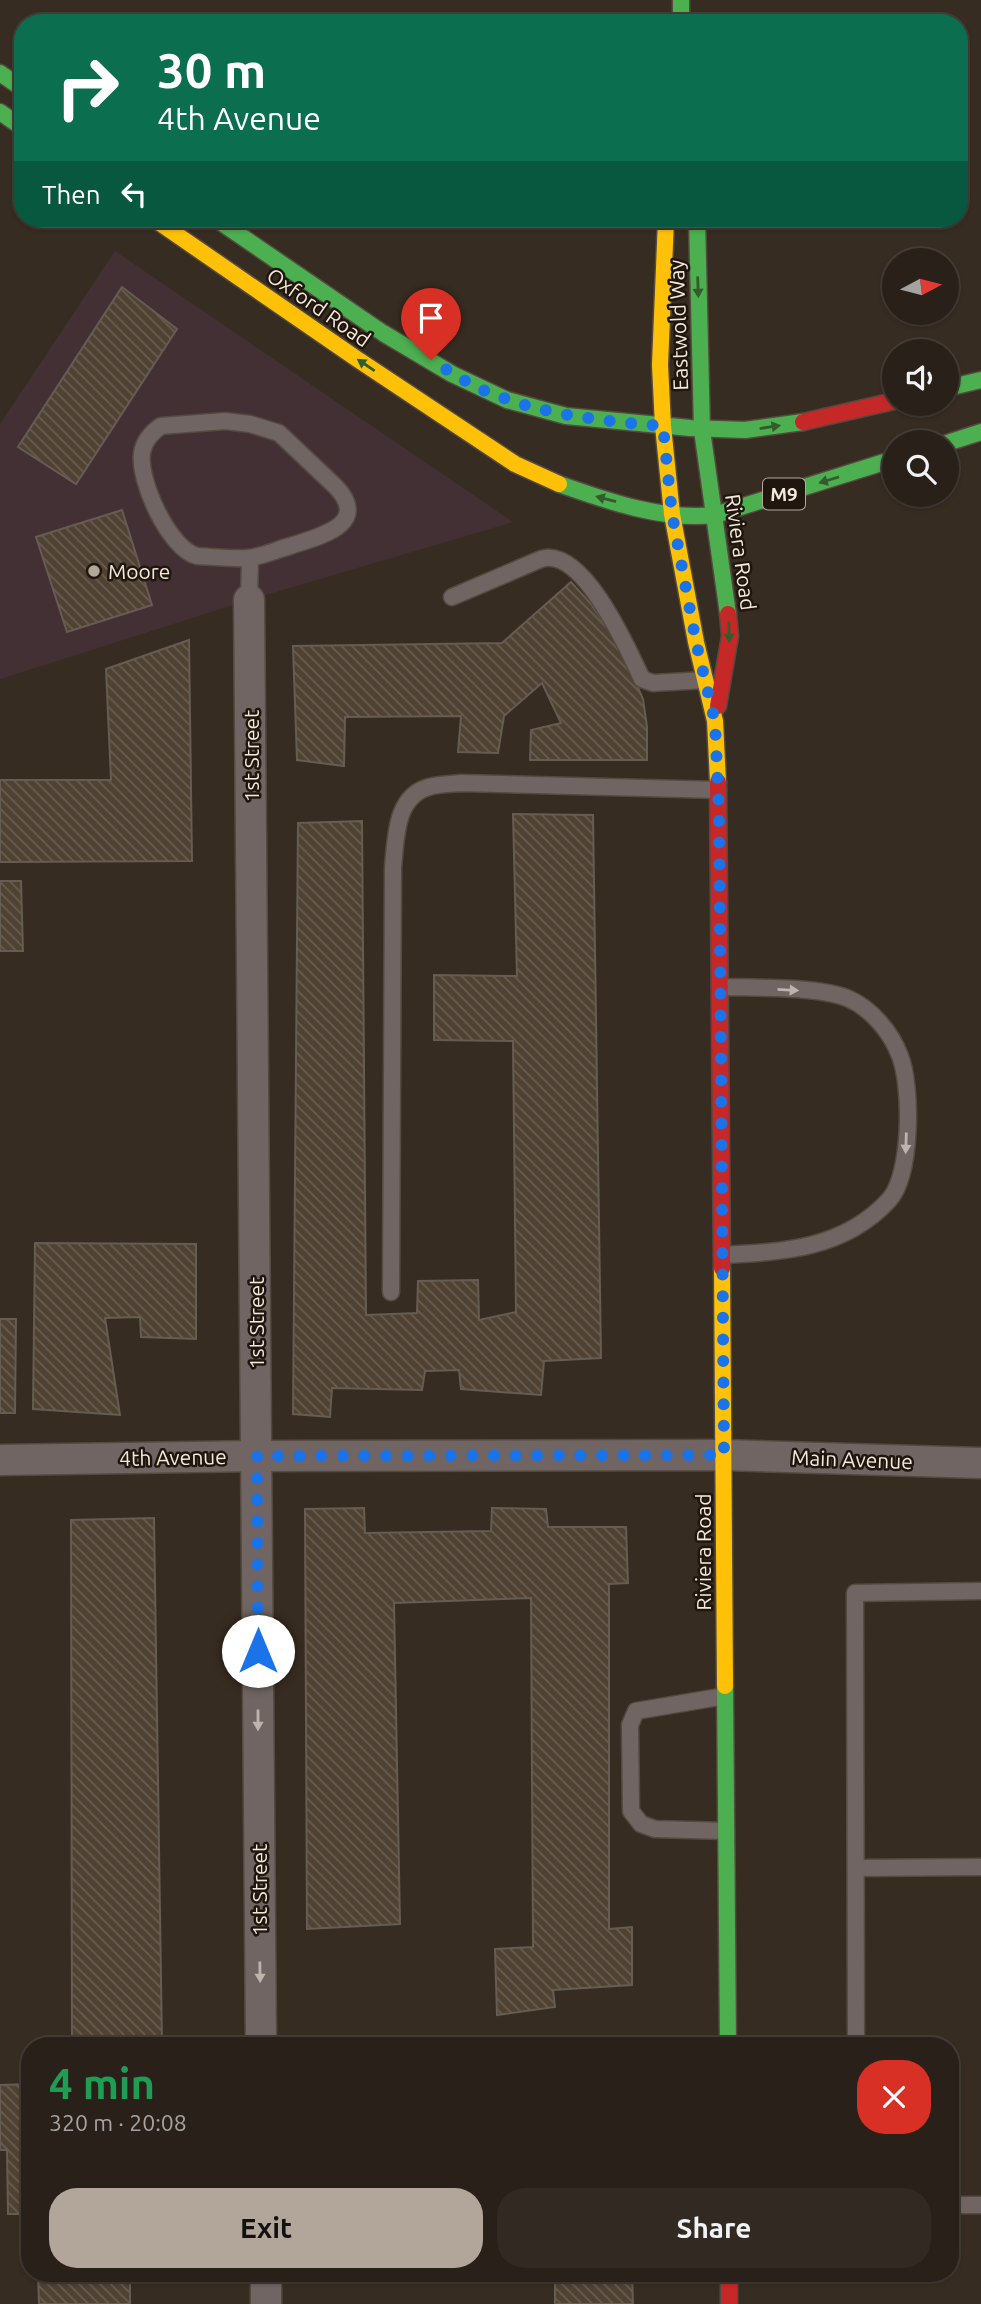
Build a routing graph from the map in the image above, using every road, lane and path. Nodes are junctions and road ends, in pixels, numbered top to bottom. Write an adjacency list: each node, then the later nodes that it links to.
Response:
1 (167, 228): 13 (main road, Oxford Road / M9, one-way to 1)
2 (229, 228): 8 (main road, Oxford Road)
3 (666, 228): 8 (main road, Eastwold Way)
4 (697, 228): 9 (main road, Eastwold Way, one-way to 9)
5 (981, 380): 6 (main road)
6 (959, 385)
7 (882, 404): 9 (main road, Oxford Road, one-way to 7)
8 (663, 426): 9 (main road, Oxford Road); 13 (main road, Riviera Road)
9 (702, 430): 14 (main road, Riviera Road)
10 (981, 432): 11 (main road)
11 (959, 439)
12 (882, 463): 14 (main road, Oxford Road / M9, one-way to 14)
13 (672, 514): 14 (main road, Oxford Road / M9); 19 (main road, Riviera Road)
14 (715, 515): 18 (main road, Riviera Road, one-way to 18)
15 (250, 558): 15 (lane); 17 (lane)
16 (452, 597): 19 (lane)
17 (250, 600): 26 (street, 1st Street)
18 (723, 679): 19 (lane); 20 (main road, Riviera Road)
19 (705, 680): 20 (main road, Riviera Road)
20 (715, 722): 21 (main road, Riviera Road)
21 (718, 790): 22 (main road, Riviera Road); 24 (lane)
22 (720, 987): 23 (main road, Riviera Road); 23 (lane, one-way to 23)
23 (722, 1255): 25 (main road, Riviera Road)
24 (391, 1292)
25 (724, 1455): 26 (street, 4th Avenue); 28 (street, Main Avenue); 30 (main road, Riviera Road)
26 (257, 1456): 27 (street, 4th Avenue); 34 (street, 1st Street, one-way to 34)
27 (0, 1460)
28 (981, 1462)
29 (981, 1591): 33 (lane)
30 (725, 1696): 31 (main road, Riviera Road); 31 (lane)
31 (726, 1831): 35 (main road, Riviera Road)
32 (981, 1867): 33 (lane)
33 (856, 1868): 36 (lane)
34 (261, 2037)
35 (727, 2037)
36 (856, 2037)
37 (981, 2205): 38 (lane)
38 (959, 2206)
39 (266, 2282): 41 (street)
40 (729, 2282): 42 (main road)
41 (266, 2304)
42 (729, 2304)

